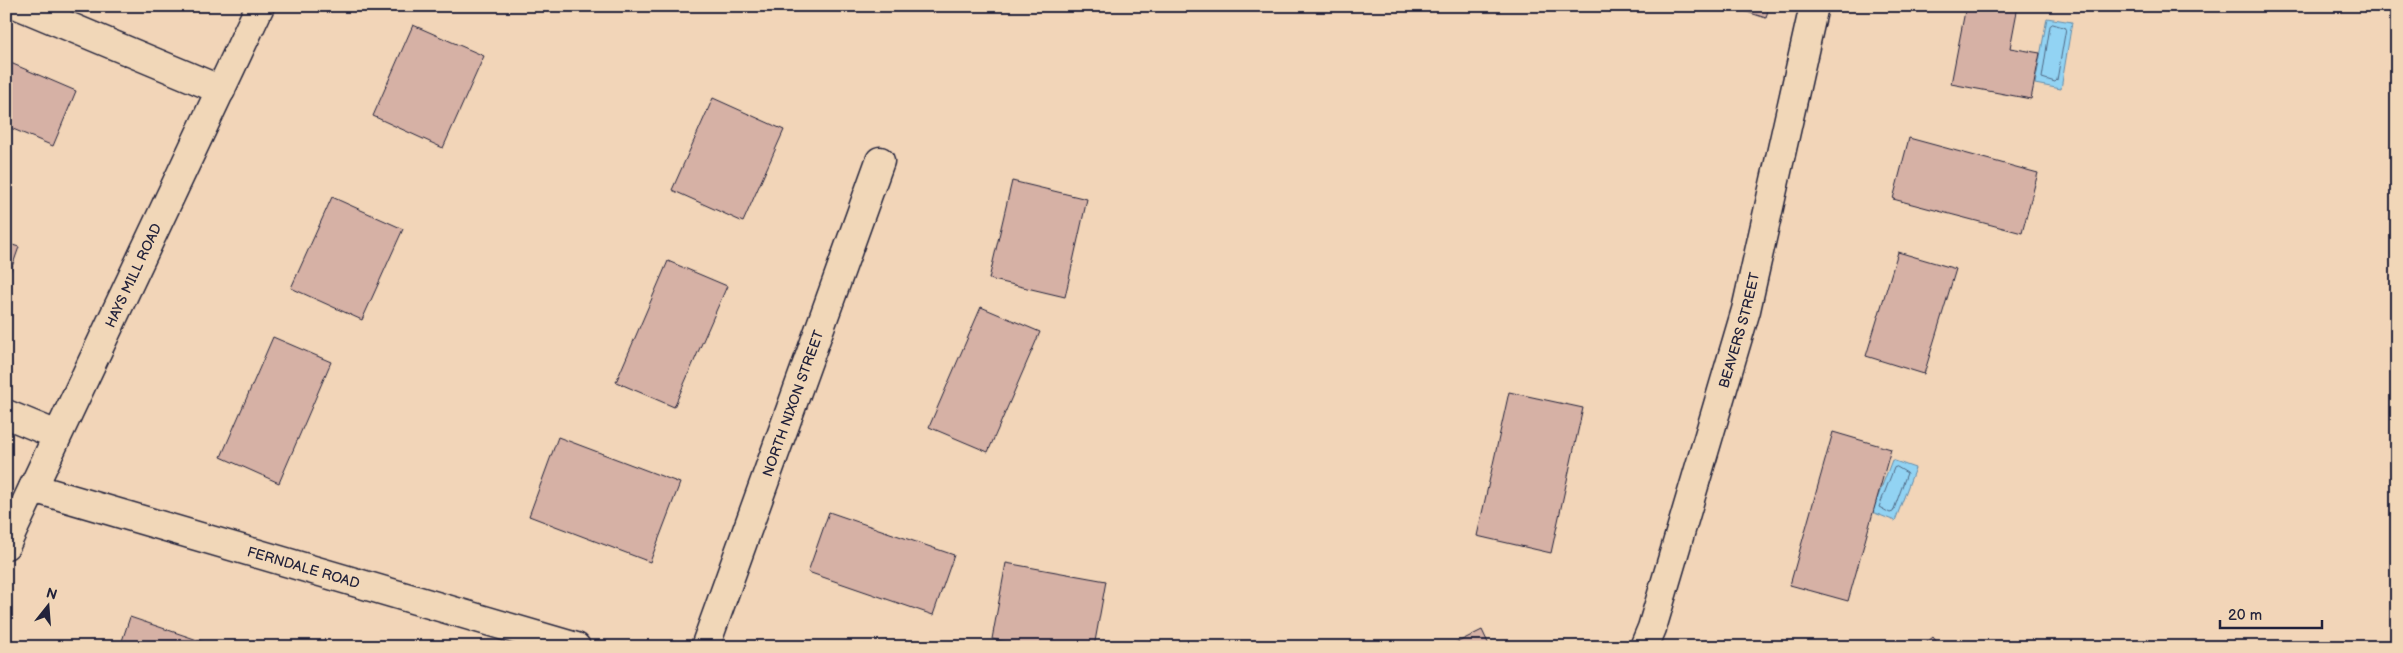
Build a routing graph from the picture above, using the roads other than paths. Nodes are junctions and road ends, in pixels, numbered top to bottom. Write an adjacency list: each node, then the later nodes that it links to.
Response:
1 (20, 6): 4 (street)
2 (260, 6): 4 (street, HAYS MILL ROAD)
3 (1814, 6): 10 (street, BEAVERS STREET)
4 (220, 90): 7 (street, HAYS MILL ROAD)
5 (880, 161): 12 (street, NORTH NIXON STREET)
6 (6, 414): 7 (street)
7 (57, 435): 8 (street, HAYS MILL ROAD)
8 (34, 488): 9 (street, HAYS MILL ROAD); 11 (street, FERNDALE ROAD)
9 (6, 545)
10 (1654, 641)
11 (576, 647)
12 (705, 647)

